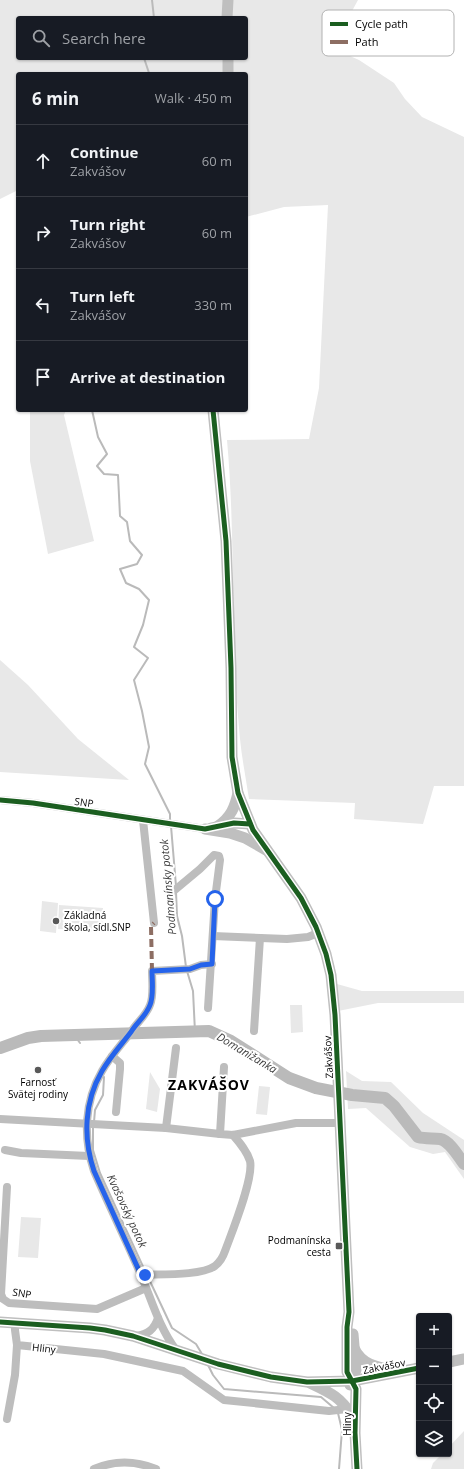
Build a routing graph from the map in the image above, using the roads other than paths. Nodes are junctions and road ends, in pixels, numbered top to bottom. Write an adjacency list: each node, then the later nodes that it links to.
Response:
1 (228, 0): 2 (street)
2 (227, 16)
3 (228, 60): 4 (street)
4 (228, 72)
5 (213, 412): 6 (street)
6 (238, 793): 9 (street, Zakvášov); 10 (street)
7 (0, 800): 8 (street, SNP)
8 (143, 820): 11 (street, SNP); 15 (street)
9 (250, 824): 10 (street); 12 (street); 13 (street, Zakvášov)
10 (218, 826): 11 (street)
11 (205, 829): 12 (street)
12 (230, 832): 13 (street)
13 (268, 852): 16 (street, Zakvášov)
14 (170, 894): 17 (street)
15 (154, 923)
16 (318, 933): 18 (street); 27 (street, Zakvášov)
17 (213, 936): 18 (street); 19 (street)
18 (260, 938): 21 (street)
19 (212, 964): 20 (street); 23 (street)
20 (208, 1008)
21 (254, 1031)
22 (176, 1048): 29 (street)
23 (112, 1056): 25 (street); 28 (street)
24 (224, 1067): 30 (street)
25 (116, 1112)
26 (0, 1118): 28 (street)
27 (340, 1123): 31 (street); 37 (street, Zakvášov)
28 (91, 1124): 29 (street); 33 (street)
29 (166, 1128): 30 (street)
30 (220, 1134): 31 (street)
31 (233, 1135): 35 (street)
32 (5, 1150): 33 (street)
33 (89, 1156): 35 (street)
34 (7, 1187): 36 (street, SNP)
35 (146, 1275): 36 (street)
36 (146, 1288): 38 (street)
37 (349, 1312): 43 (street); 49 (street, Hliny)
38 (158, 1318): 41 (street); 44 (street)
39 (0, 1322): 40 (street)
40 (15, 1323): 41 (street); 42 (street)
41 (133, 1336): 44 (street)
42 (17, 1345): 51 (street, Hliny); 52 (street)
43 (354, 1348): 48 (street); 49 (street)
44 (176, 1350): 50 (street)
45 (464, 1359): 46 (street)
46 (452, 1361)
47 (416, 1369): 48 (street, Zakvášov)
48 (401, 1372): 49 (street, Zakvášov)
49 (352, 1381): 50 (street, Zakvášov); 51 (street); 53 (street, Hliny)
50 (307, 1382): 51 (street)
51 (350, 1413): 53 (street)
52 (7, 1419)
53 (355, 1434): 56 (street, Hliny)
54 (94, 1469): 55 (street)
55 (156, 1469)
56 (357, 1469)

